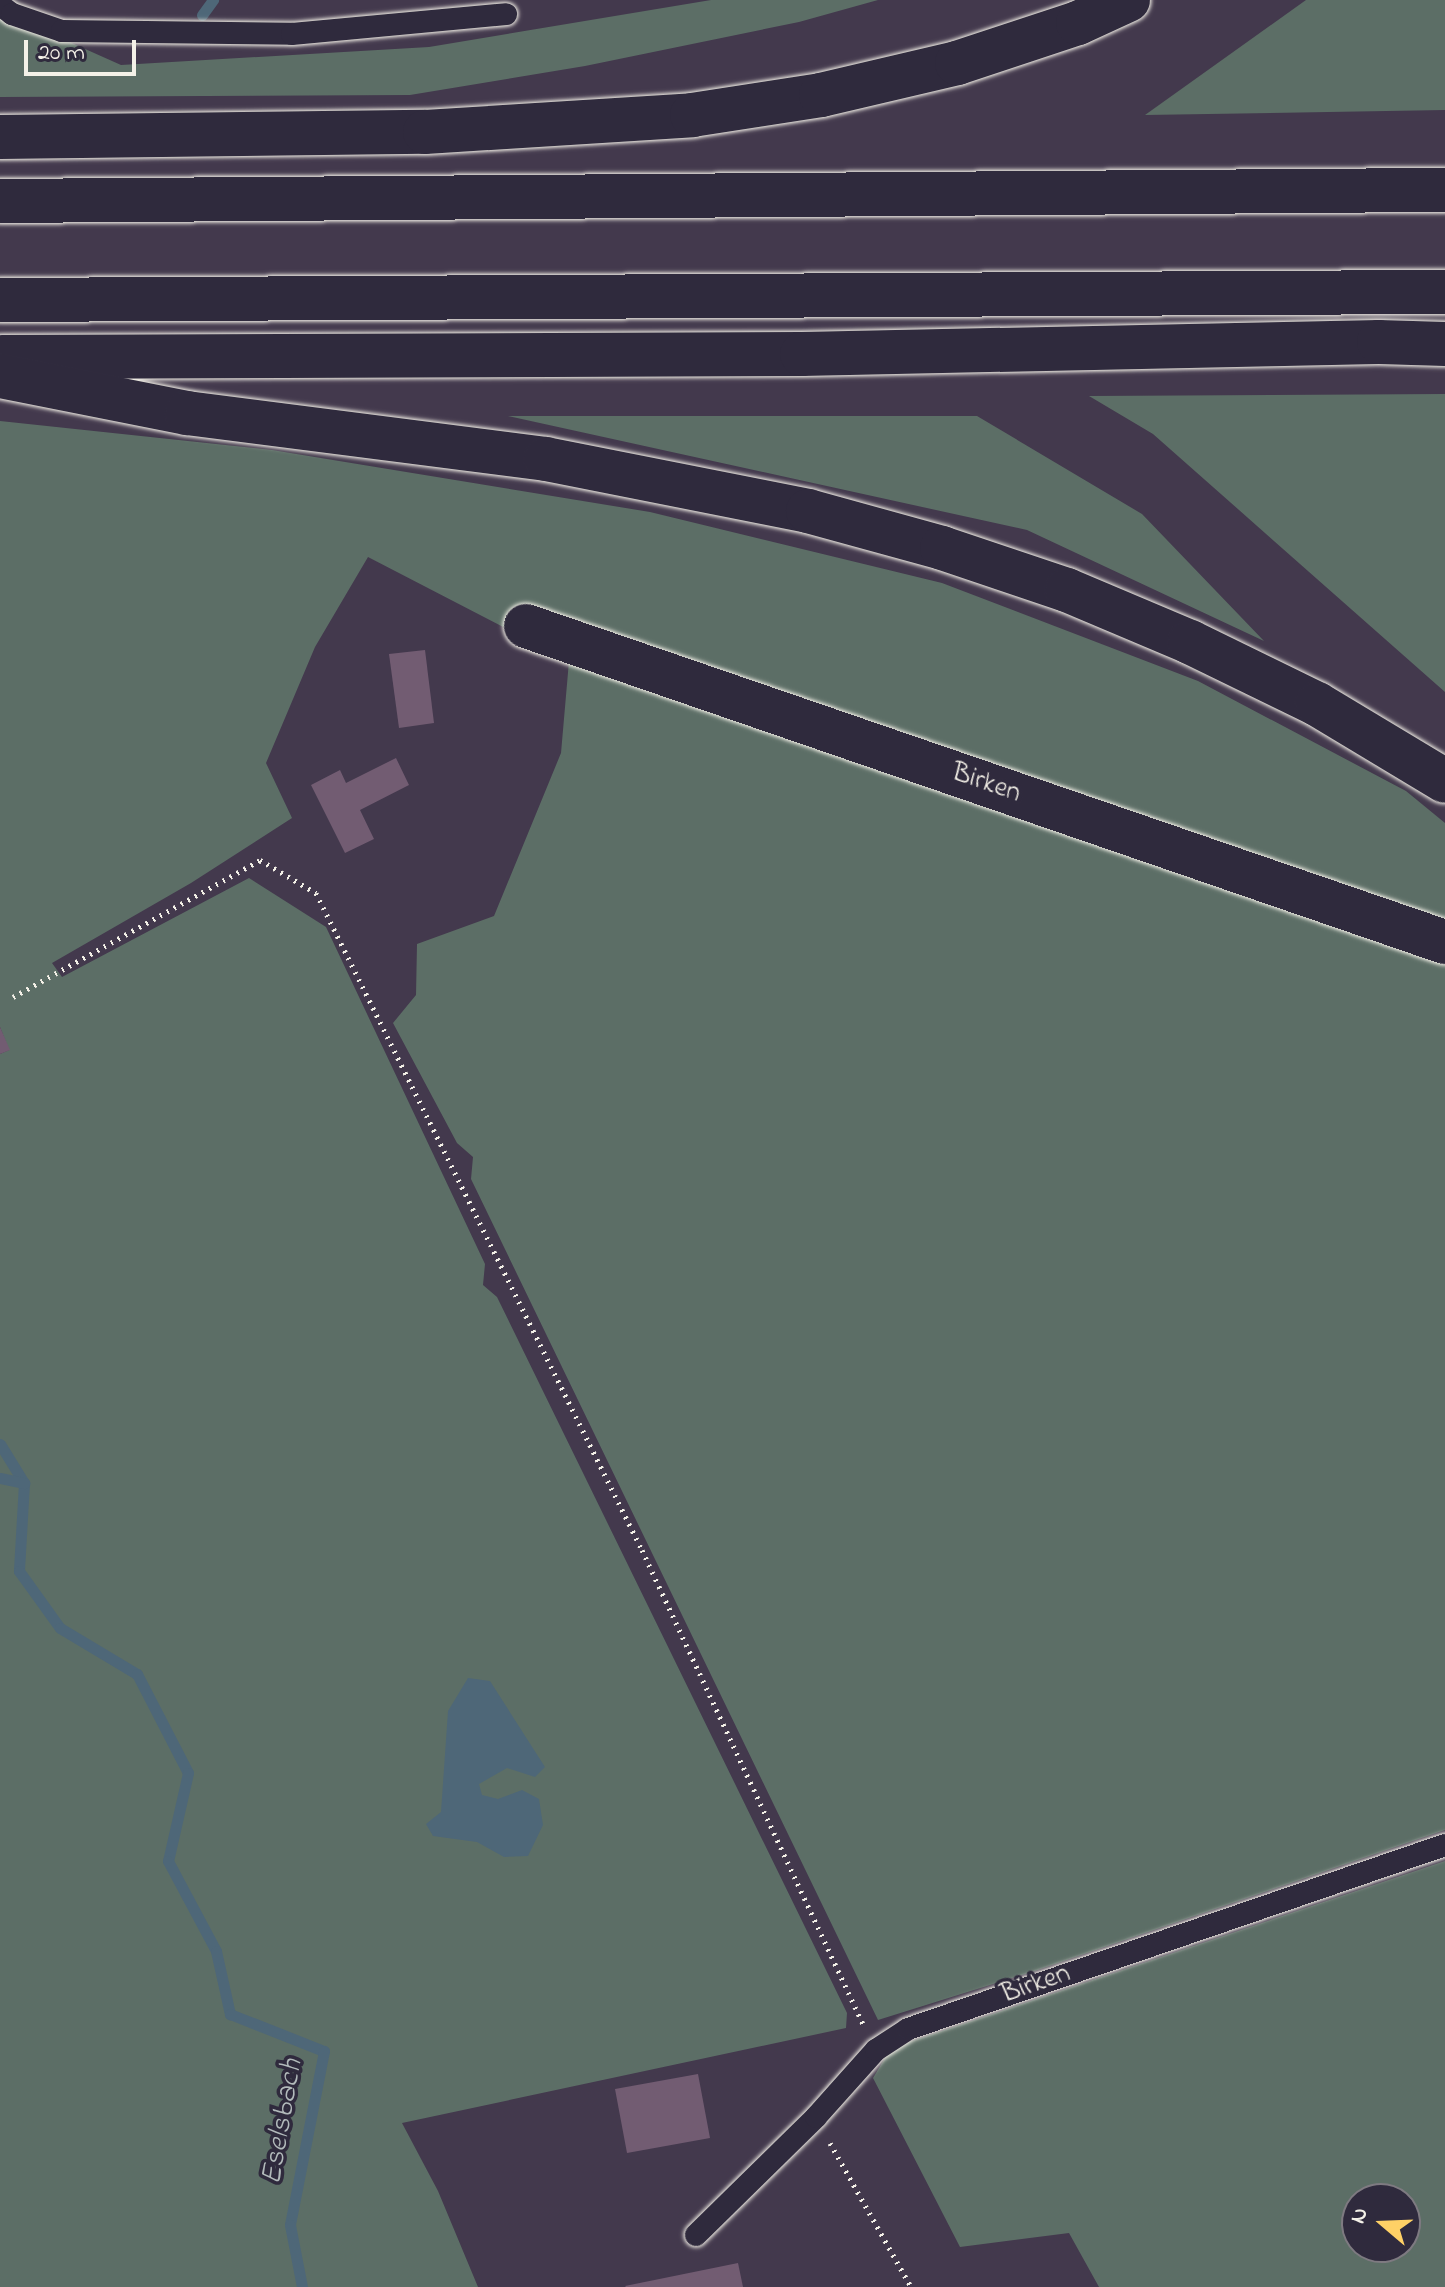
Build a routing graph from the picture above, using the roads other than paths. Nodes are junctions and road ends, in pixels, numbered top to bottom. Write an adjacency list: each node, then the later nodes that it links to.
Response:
1 (1128, 0): 4 (main road)
2 (0, 5): 3 (lane)
3 (506, 14)
4 (0, 137)
5 (1445, 190): 6 (main road)
6 (0, 201)
7 (1445, 292): 8 (main road)
8 (0, 300)
9 (1445, 344): 10 (main road)
10 (0, 357)
11 (0, 376): 13 (main road)
12 (526, 626): 14 (main road, Birken)
13 (1445, 781)
14 (1445, 942)
15 (1445, 1845): 16 (lane, Birken)
16 (696, 2235)

